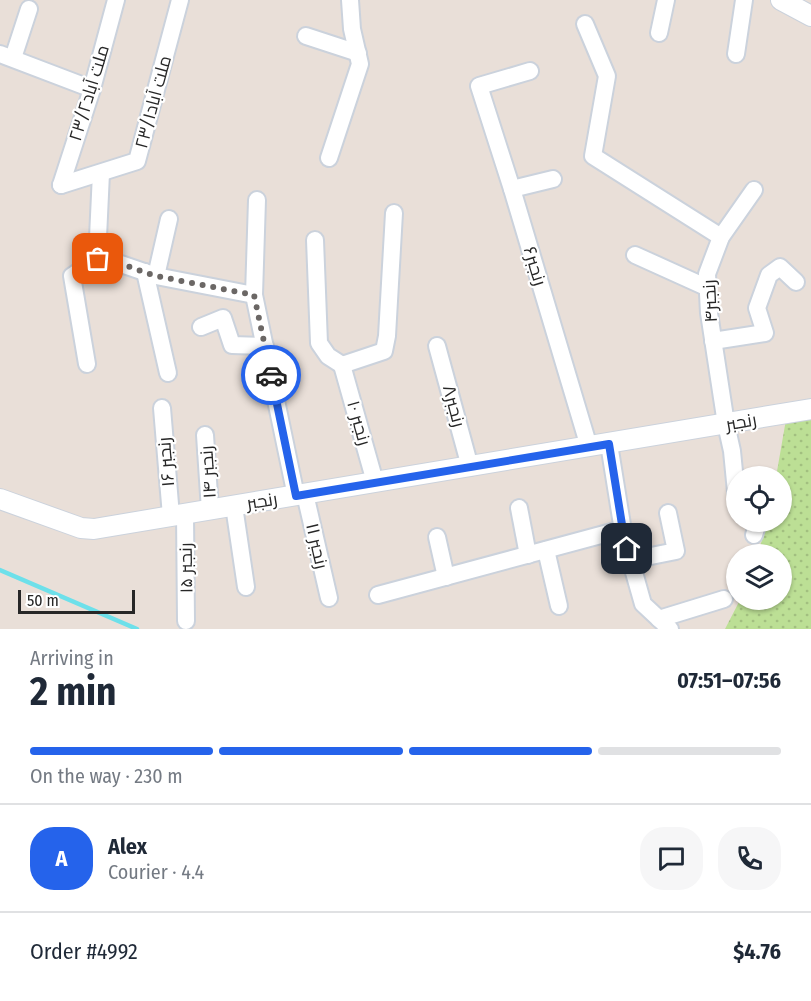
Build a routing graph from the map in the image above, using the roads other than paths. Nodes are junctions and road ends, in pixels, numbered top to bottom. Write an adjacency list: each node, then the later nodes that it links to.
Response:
1 (116, 0): 16 (street, ملت آباد۲۳/۲)
2 (180, 0): 18 (street, ملت آباد۲۳/۱)
3 (350, 0): 12 (street)
4 (666, 0): 10 (street)
5 (744, 0): 13 (street)
6 (781, 0): 8 (street)
7 (29, 9): 14 (street)
8 (811, 16)
9 (585, 24): 26 (street)
10 (659, 33)
11 (306, 36): 12 (street)
12 (358, 53): 17 (street)
13 (736, 54)
14 (6, 56): 16 (street)
15 (530, 71): 21 (street, رنجبر۶)
16 (92, 89): 20 (street, ملت آباد۲۳/۲)
17 (329, 158)
18 (101, 172): 20 (street, ملت آباد۲۳/۱); 29 (street)
19 (553, 179): 21 (street)
20 (61, 185)
21 (512, 189): 45 (street, رنجبر۶)
22 (754, 190): 26 (street, رنجبر۴)
23 (257, 200): 33 (street, رنجبر ۱۱)
24 (394, 213): 39 (street)
25 (170, 219): 30 (street)
26 (721, 237): 32 (street, رنجبر۴)
27 (315, 240): 39 (street)
28 (635, 255): 32 (street)
29 (98, 259): 30 (street); 38 (street)
30 (150, 274): 33 (street); 40 (street)
31 (796, 282): 35 (street)
32 (708, 288): 35 (street, رنجبر۴)
33 (254, 295): 36 (street, رنجبر ۱۱)
34 (201, 327): 36 (street)
35 (713, 341): 43 (street, رنجبر۴)
36 (266, 346): 49 (street, رنجبر ۱۱)
37 (437, 346): 47 (street, رنجبر۸)
38 (87, 364)
39 (342, 364): 48 (street, رنجبر ۱۰)
40 (168, 373)
41 (162, 408): 55 (street, رنجبر ۱۶)
42 (811, 409): 43 (street, رنجبر)
43 (726, 424): 45 (street, رنجبر); 46 (street, رنجبر۴)
44 (205, 435): 53 (street, رنجبر ۱۴)
45 (599, 445): 47 (street, رنجبر); 56 (street, رنجبر۶)
46 (733, 466)
47 (470, 467): 48 (street, رنجبر)
48 (375, 483): 49 (street, رنجبر)
49 (301, 495): 51 (street, رنجبر); 64 (street, رنجبر ۱۱)
50 (0, 499): 55 (street, رنجبر)
51 (234, 506): 53 (street, رنجبر); 62 (street)
52 (519, 508): 59 (street)
53 (210, 510): 55 (street, رنجبر)
54 (668, 513): 60 (street)
55 (178, 515): 67 (street, رنجبر ۱۵)
56 (623, 529): 58 (street); 60 (street, رنجبر۶)
57 (437, 537): 61 (street)
58 (546, 550): 59 (street); 66 (street)
59 (528, 555): 61 (street)
60 (631, 560): 68 (street, رنجبر۶)
61 (447, 577): 63 (street)
62 (246, 587)
63 (378, 595)
64 (329, 598)
65 (724, 599): 68 (street)
66 (559, 606)
67 (186, 621)
68 (665, 624)

